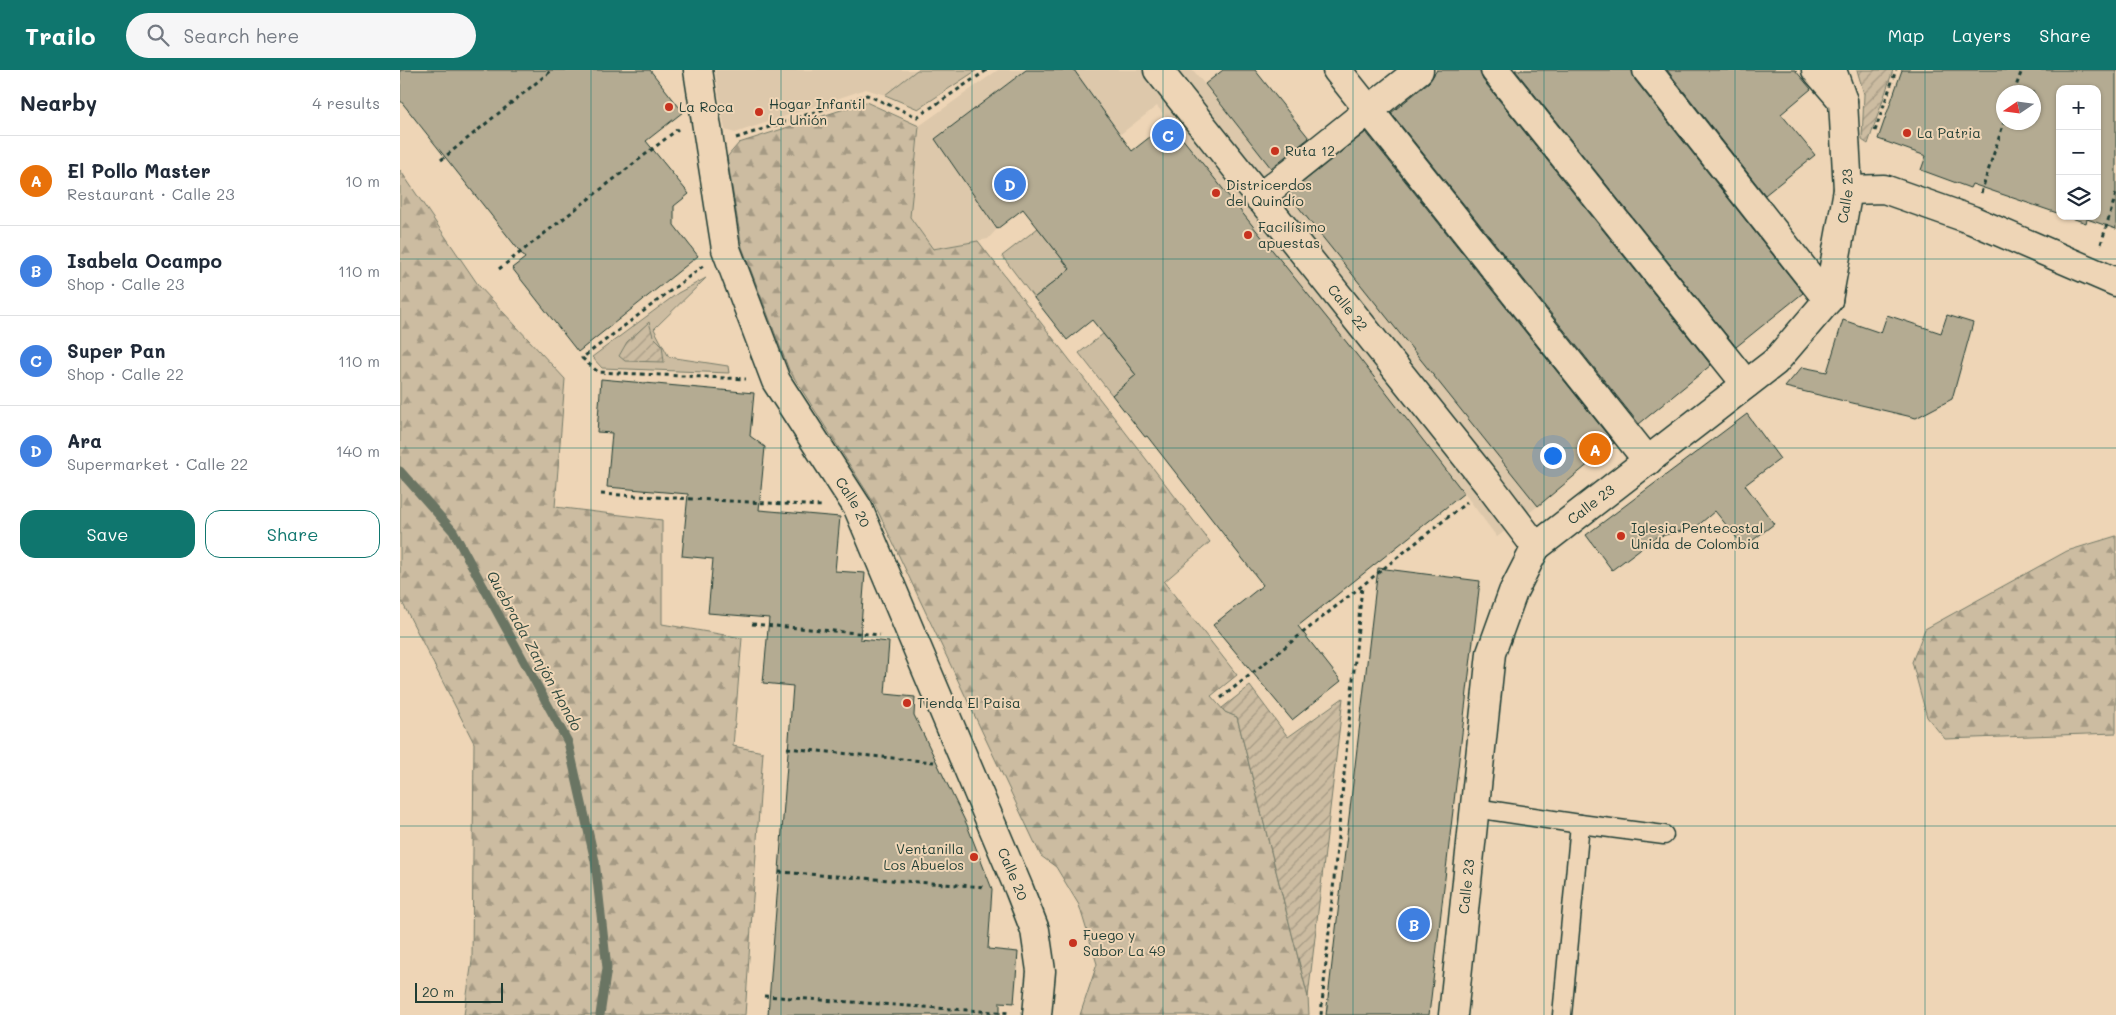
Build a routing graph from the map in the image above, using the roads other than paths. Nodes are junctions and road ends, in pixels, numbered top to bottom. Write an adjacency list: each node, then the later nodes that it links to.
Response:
1 (698, 70): 21 (street, Calle 20)
2 (1158, 70): 12 (street, Calle 22)
3 (1337, 70): 10 (street)
4 (1419, 70): 10 (street)
5 (1495, 70): 15 (street)
6 (1647, 70): 14 (street)
7 (1816, 70): 9 (street)
8 (1832, 70): 9 (street, Calle 23)
9 (1843, 101): 11 (street, Calle 23)
10 (1370, 109): 12 (street); 16 (street)
11 (1848, 190): 13 (street); 14 (street, Calle 23)
12 (1259, 198): 17 (street, Calle 22)
13 (2104, 278)
14 (1828, 300): 15 (street, Calle 23)
15 (1746, 384): 16 (street, Calle 23)
16 (1648, 461): 17 (street, Calle 23)
17 (1536, 547): 18 (street, Calle 23)
18 (1475, 808): 19 (lane); 22 (street, Calle 23)
19 (1580, 824): 20 (lane); 23 (lane)
20 (1664, 834)
21 (1037, 1015)
22 (1453, 1015)
23 (1562, 1015)

